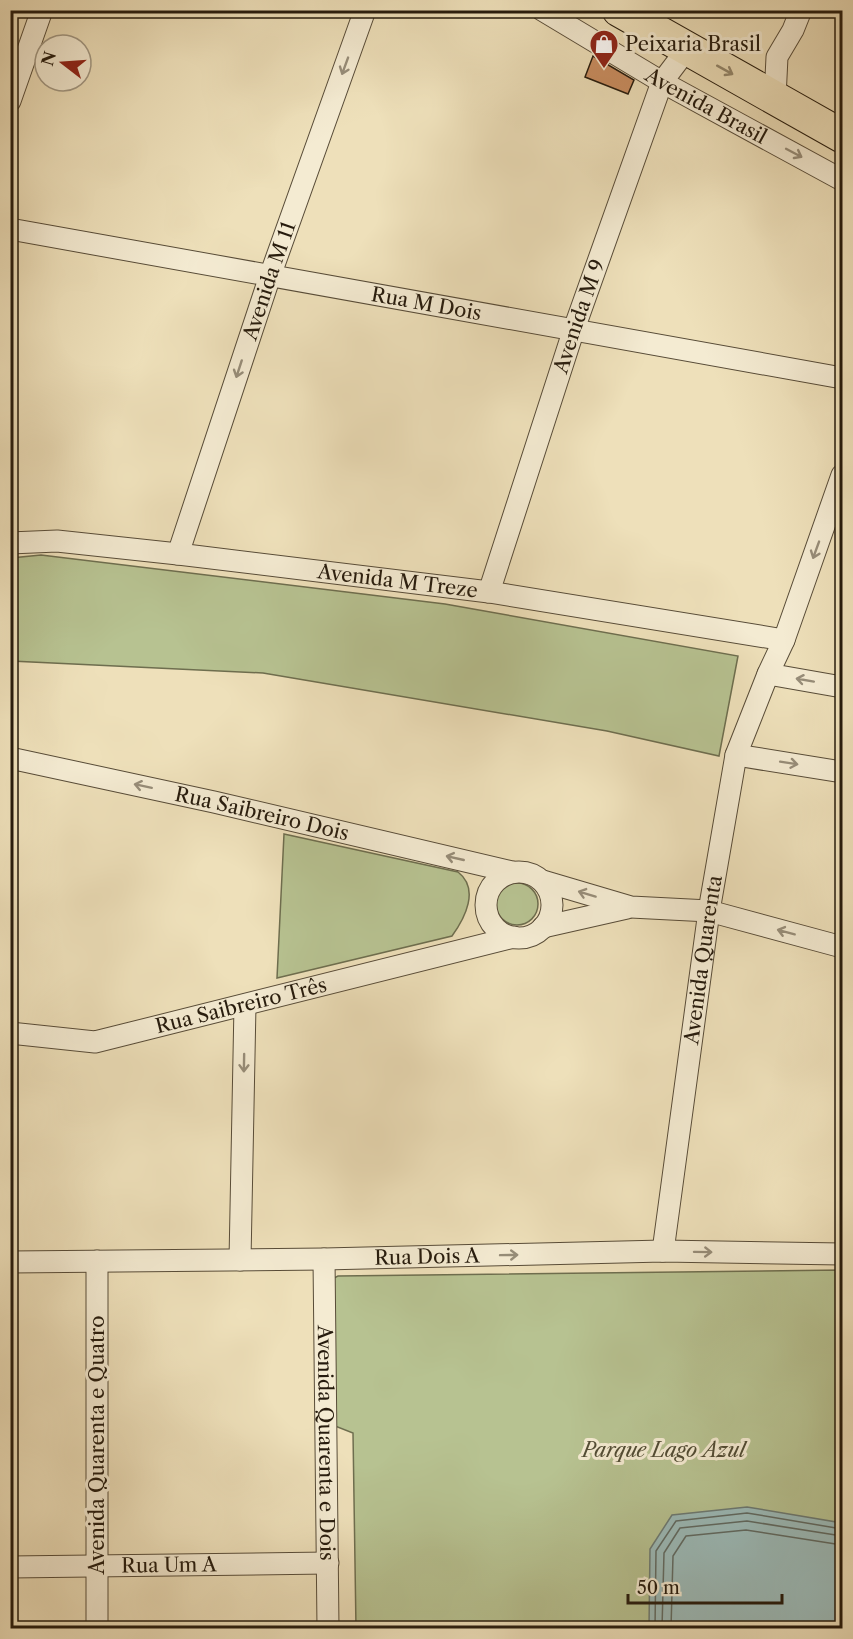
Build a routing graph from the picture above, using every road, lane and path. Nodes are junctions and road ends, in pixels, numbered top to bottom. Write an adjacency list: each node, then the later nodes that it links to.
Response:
1 (42, 10): 9 (street)
2 (365, 10): 13 (street, Avenida M 11, one-way to 13)
3 (542, 10): 7 (street, Avenida Brasil)
4 (619, 10): 6 (main road, Avenida Brasil)
5 (801, 10): 8 (street)
6 (687, 49): 7 (street, Avenida M 9); 8 (main road, Avenida Brasil, one-way to 8)
7 (662, 82): 11 (street, Avenida Brasil, one-way to 11); 14 (street, Avenida M 9)
8 (775, 98): 10 (main road, Avenida Brasil)
9 (10, 101)
10 (843, 136)
11 (843, 180)
12 (10, 229): 13 (street, Rua M Dois)
13 (270, 276): 14 (street, Rua M Dois); 18 (street, Avenida M 11, one-way to 18)
14 (574, 329): 15 (street, Rua M Dois); 19 (street, Avenida M 9)
15 (843, 378)
16 (843, 475): 20 (street, Avenida Quarenta, one-way to 20)
17 (10, 543): 18 (street, Avenida M Treze)
18 (178, 554): 19 (street, Avenida M Treze)
19 (489, 592): 20 (street, Avenida M Treze)
20 (784, 640): 21 (street, Avenida Quarenta)
21 (768, 674): 22 (street, one-way to 21); 23 (street, Avenida Quarenta)
22 (843, 687)
23 (736, 755): 25 (street, one-way to 25); 29 (street, Avenida Quarenta)
24 (10, 758): 26 (street, Rua Saibreiro Dois, one-way to 24)
25 (843, 772)
26 (512, 872): 27 (street); 30 (street)
27 (543, 881): 28 (street, one-way to 27); 31 (street)
28 (631, 907): 29 (street); 31 (street)
29 (710, 911): 33 (street, one-way to 29); 37 (street, Avenida Quarenta)
30 (494, 926): 32 (street); 34 (street, Rua Saibreiro Três)
31 (543, 927): 32 (street)
32 (514, 937): 34 (street, Rua Saibreiro Três)
33 (843, 947)
34 (470, 948): 35 (street, Rua Saibreiro Três)
35 (245, 1005): 36 (street, Rua Saibreiro Três); 40 (street, one-way to 40)
36 (10, 1033)
37 (663, 1251): 38 (street, Rua Dois A, one-way to 38); 39 (street, Rua Dois A, one-way to 37)
38 (843, 1254)
39 (324, 1259): 40 (street, Rua Dois A); 43 (street, Avenida Quarenta e Dois)
40 (240, 1260): 41 (street, Rua Dois A)
41 (97, 1261): 42 (street, Rua Dois A); 44 (street, Avenida Quarenta e Quatro)
42 (10, 1262)
43 (328, 1563): 44 (street, Rua Um A); 47 (street, Avenida Quarenta e Dois)
44 (96, 1566): 45 (street, Rua Um A); 46 (street, Avenida Quarenta e Quatro)
45 (10, 1567)
46 (97, 1629)
47 (328, 1629)

